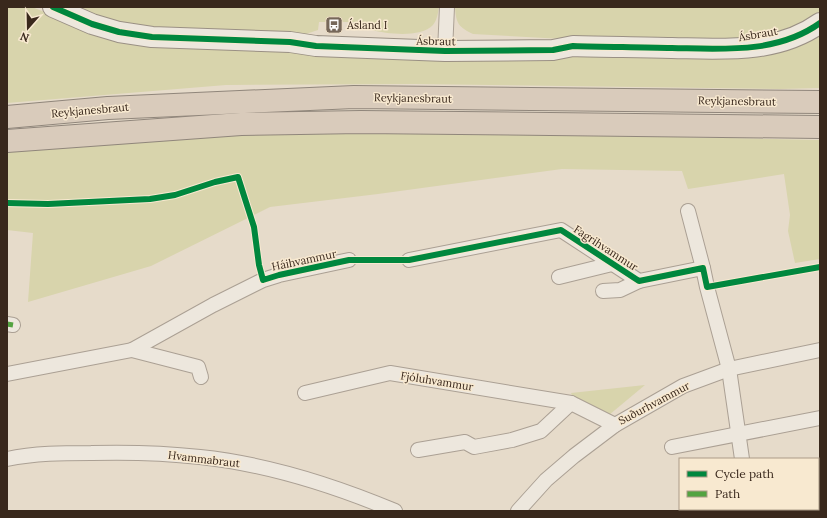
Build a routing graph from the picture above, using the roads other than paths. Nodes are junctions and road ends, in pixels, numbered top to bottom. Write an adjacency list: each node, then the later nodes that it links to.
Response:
1 (53, 7): 4 (street, Ásbraut)
2 (447, 7): 4 (street)
3 (820, 23): 4 (street, Ásbraut)
4 (445, 44)
5 (820, 102): 6 (highway, Reykjanesbraut)
6 (7, 117)
7 (820, 127): 8 (highway)
8 (7, 142)
9 (688, 211): 13 (street)
10 (349, 260): 17 (street, Háihvammur)
11 (409, 260): 12 (street, Fagrihvammur)
12 (612, 264): 14 (street, Fagrihvammur); 15 (street, Fagrihvammur)
13 (703, 268): 15 (street, Fagrihvammur); 19 (street)
14 (559, 277)
15 (638, 281): 16 (street, Fagrihvammur)
16 (603, 291)
17 (132, 350): 20 (street, Háihvammur); 21 (street, Háihvammur)
18 (820, 350): 19 (street, Suðurhvammur)
19 (729, 369): 25 (street, Suðurhvammur); 26 (street)
20 (7, 374)
21 (201, 377)
22 (305, 393): 23 (street, Fjóluhvammur)
23 (571, 403): 25 (street, Fjóluhvammur); 28 (street)
24 (820, 418): 26 (street)
25 (615, 425): 32 (street, Suðurhvammur)
26 (738, 434): 27 (street); 30 (street)
27 (672, 447)
28 (418, 450)
29 (7, 458): 31 (street, Hvammabraut)
30 (742, 458)
31 (395, 511)
32 (518, 511)

